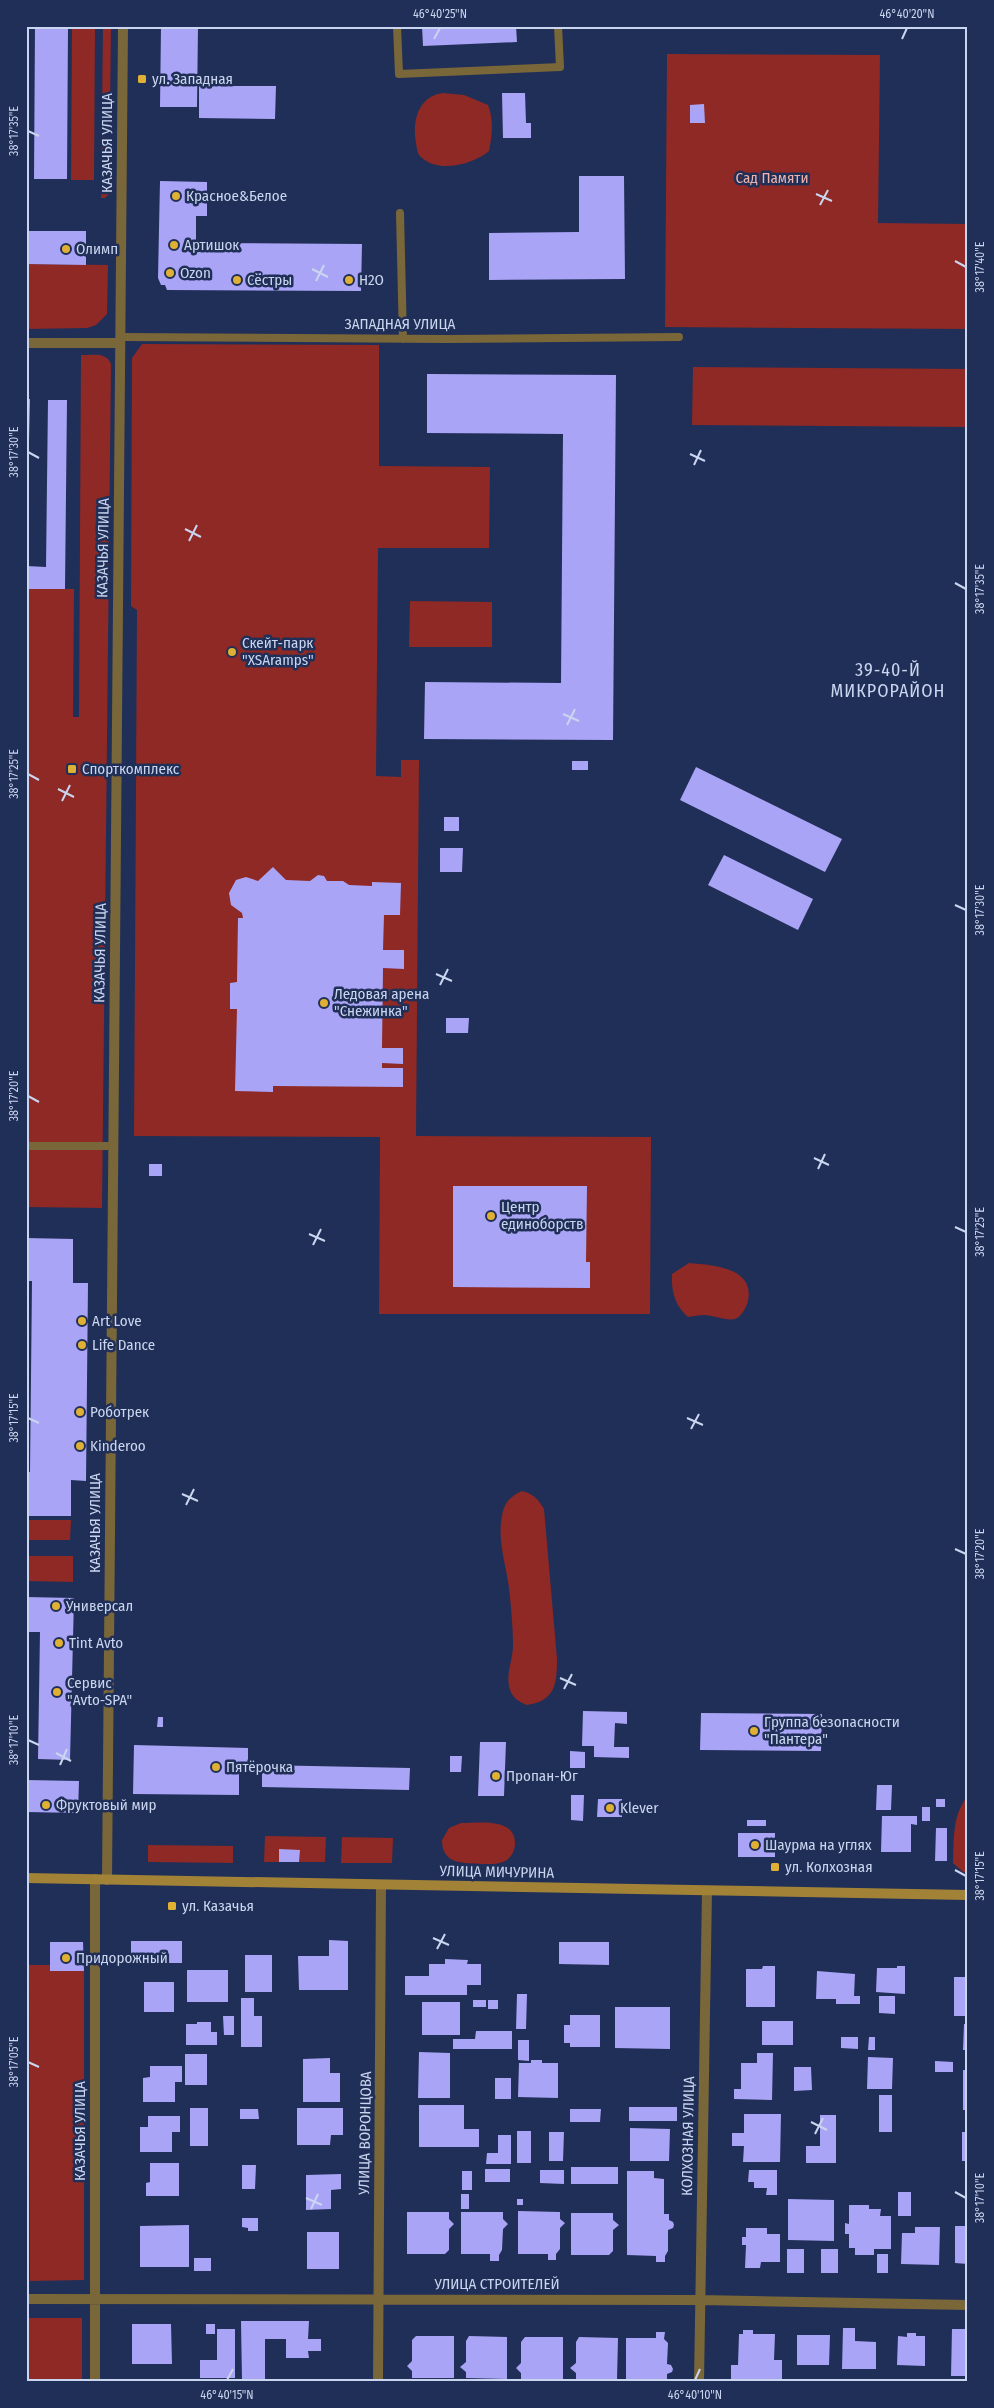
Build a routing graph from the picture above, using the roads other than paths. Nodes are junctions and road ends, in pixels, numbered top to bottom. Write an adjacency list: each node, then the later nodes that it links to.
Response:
1 (123, 26): 7 (street, КАЗАЧЬЯ УЛИЦА)
2 (397, 26): 3 (lane)
3 (558, 26)
4 (400, 214): 6 (lane)
5 (679, 337): 6 (lane, ЗАПАДНАЯ УЛИЦА)
6 (403, 339): 7 (lane, ЗАПАДНАЯ УЛИЦА)
7 (120, 340): 8 (street, ЗАПАДНАЯ УЛИЦА); 10 (street, КАЗАЧЬЯ УЛИЦА)
8 (26, 343)
9 (26, 1146): 10 (lane)
10 (113, 1146): 13 (street, КАЗАЧЬЯ УЛИЦА)
11 (26, 1878): 12 (street, УЛИЦА МИЧУРИНА)
12 (95, 1879): 13 (street, УЛИЦА МИЧУРИНА); 18 (street, КАЗАЧЬЯ УЛИЦА)
13 (106, 1880): 14 (street, УЛИЦА МИЧУРИНА)
14 (381, 1885): 15 (street, УЛИЦА МИЧУРИНА); 19 (street, УЛИЦА ВОРОНЦОВА)
15 (707, 1891): 16 (street, УЛИЦА МИЧУРИНА); 20 (street, КОЛХОЗНАЯ УЛИЦА)
16 (968, 1895)
17 (26, 2299): 18 (street, УЛИЦА СТРОИТЕЛЕЙ)
18 (95, 2299): 19 (street, УЛИЦА СТРОИТЕЛЕЙ); 22 (street, КАЗАЧЬЯ УЛИЦА)
19 (378, 2299): 20 (street, УЛИЦА СТРОИТЕЛЕЙ); 23 (street, УЛИЦА ВОРОНЦОВА)
20 (701, 2300): 21 (street, УЛИЦА СТРОИТЕЛЕЙ); 24 (street, КОЛХОЗНАЯ УЛИЦА)
21 (968, 2305)
22 (95, 2382)
23 (378, 2382)
24 (699, 2382)

